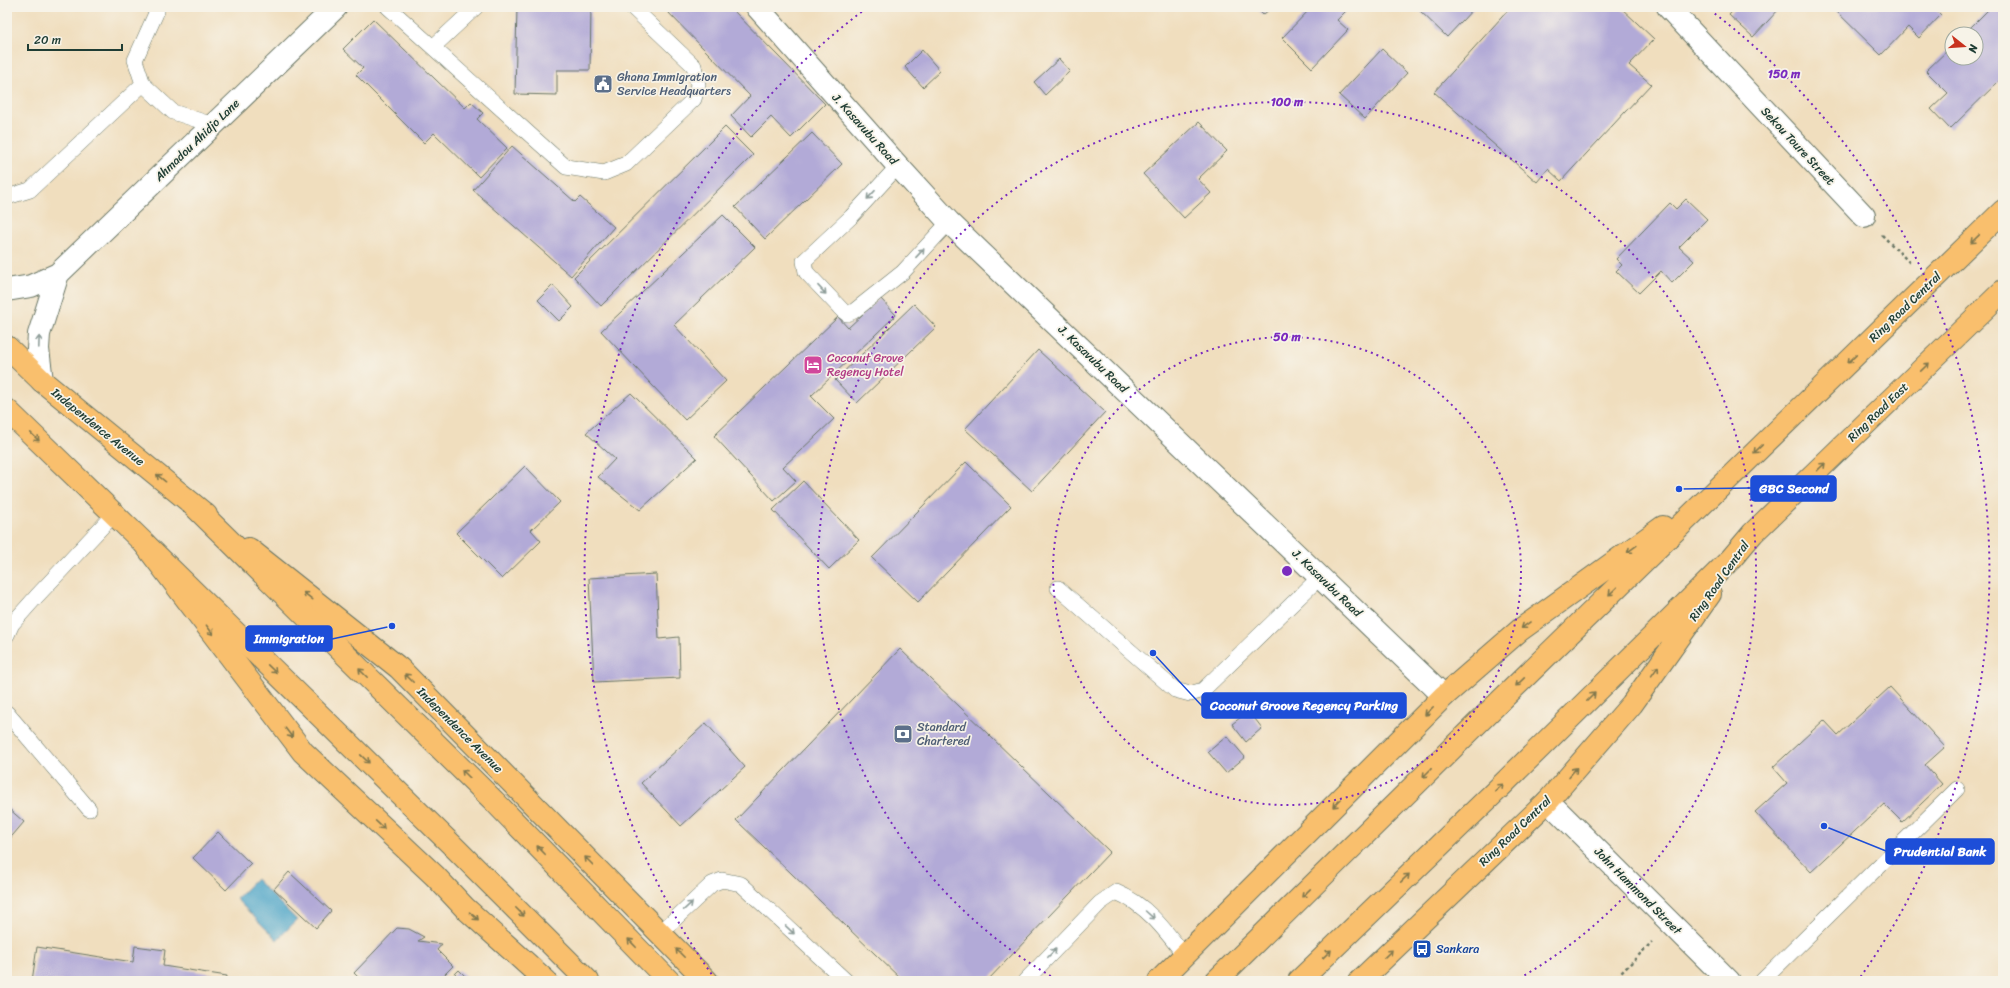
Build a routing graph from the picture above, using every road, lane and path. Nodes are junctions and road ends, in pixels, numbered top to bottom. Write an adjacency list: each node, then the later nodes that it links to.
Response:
1 (154, 7): 9 (lane)
2 (336, 7): 10 (street, Ahmadou Ahidjo Lane)
3 (388, 7): 8 (lane)
4 (476, 7): 8 (lane)
5 (632, 7): 8 (lane)
6 (757, 7): 11 (street, J. Kasavubu Road)
7 (1668, 7): 14 (street, Sekou Toure Street)
8 (433, 47)
9 (143, 84): 10 (lane); 12 (lane)
10 (213, 125): 16 (street, Ahmadou Ahidjo Lane)
11 (898, 166): 15 (street, J. Kasavubu Road); 15 (lane, one-way to 15)
12 (7, 197)
13 (2003, 212): 17 (main road, Ring Road Central, one-way to 17)
14 (1864, 216): 17 (path)
15 (949, 222): 28 (street, J. Kasavubu Road)
16 (58, 274): 18 (street); 21 (street, one-way to 16)
17 (1930, 283): 23 (main road, Ring Road Central, one-way to 23)
18 (7, 290)
19 (2003, 291): 26 (main road, Ring Road East, one-way to 19)
20 (7, 347): 21 (main road, Independence Avenue)
21 (42, 381): 24 (main road, Independence Avenue, one-way to 21)
22 (7, 410): 25 (main road, one-way to 25)
23 (1721, 486): 31 (main road, Ring Road Central, one-way to 31); 46 (main road, Ring Road Central, one-way to 46)
24 (191, 503): 37 (main road, Independence Avenue, one-way to 24); 41 (main road, Independence Avenue, one-way to 24)
25 (114, 514): 27 (main road); 30 (lane)
26 (1753, 533): 34 (main road, Ring Road Central, one-way to 26); 47 (main road, Ring Road Central, one-way to 26)
27 (144, 543): 39 (main road, one-way to 39); 40 (main road, one-way to 40)
28 (1321, 576): 29 (lane); 31 (street, J. Kasavubu Road)
29 (1058, 588)
30 (7, 635)
31 (1444, 696): 38 (main road, Ring Road Central, one-way to 38)
32 (7, 713): 35 (lane)
33 (1957, 789): 51 (lane)
34 (1548, 801): 36 (street, John Hammond Street); 48 (main road, Ring Road Central, one-way to 34)
35 (89, 809)
36 (1671, 924): 49 (path); 50 (street, John Hammond Street)
37 (660, 933): 42 (main road, Independence Avenue, one-way to 37); 43 (lane, one-way to 43)
38 (1185, 956): 44 (lane, one-way to 38); 45 (main road, Ring Road Central)
39 (546, 981)
40 (588, 981)
41 (669, 981)
42 (707, 981)
43 (846, 981)
44 (1025, 981)
45 (1159, 981)
46 (1216, 981)
47 (1299, 981)
48 (1360, 981)
49 (1613, 981)
50 (1729, 981)
51 (1762, 981)

